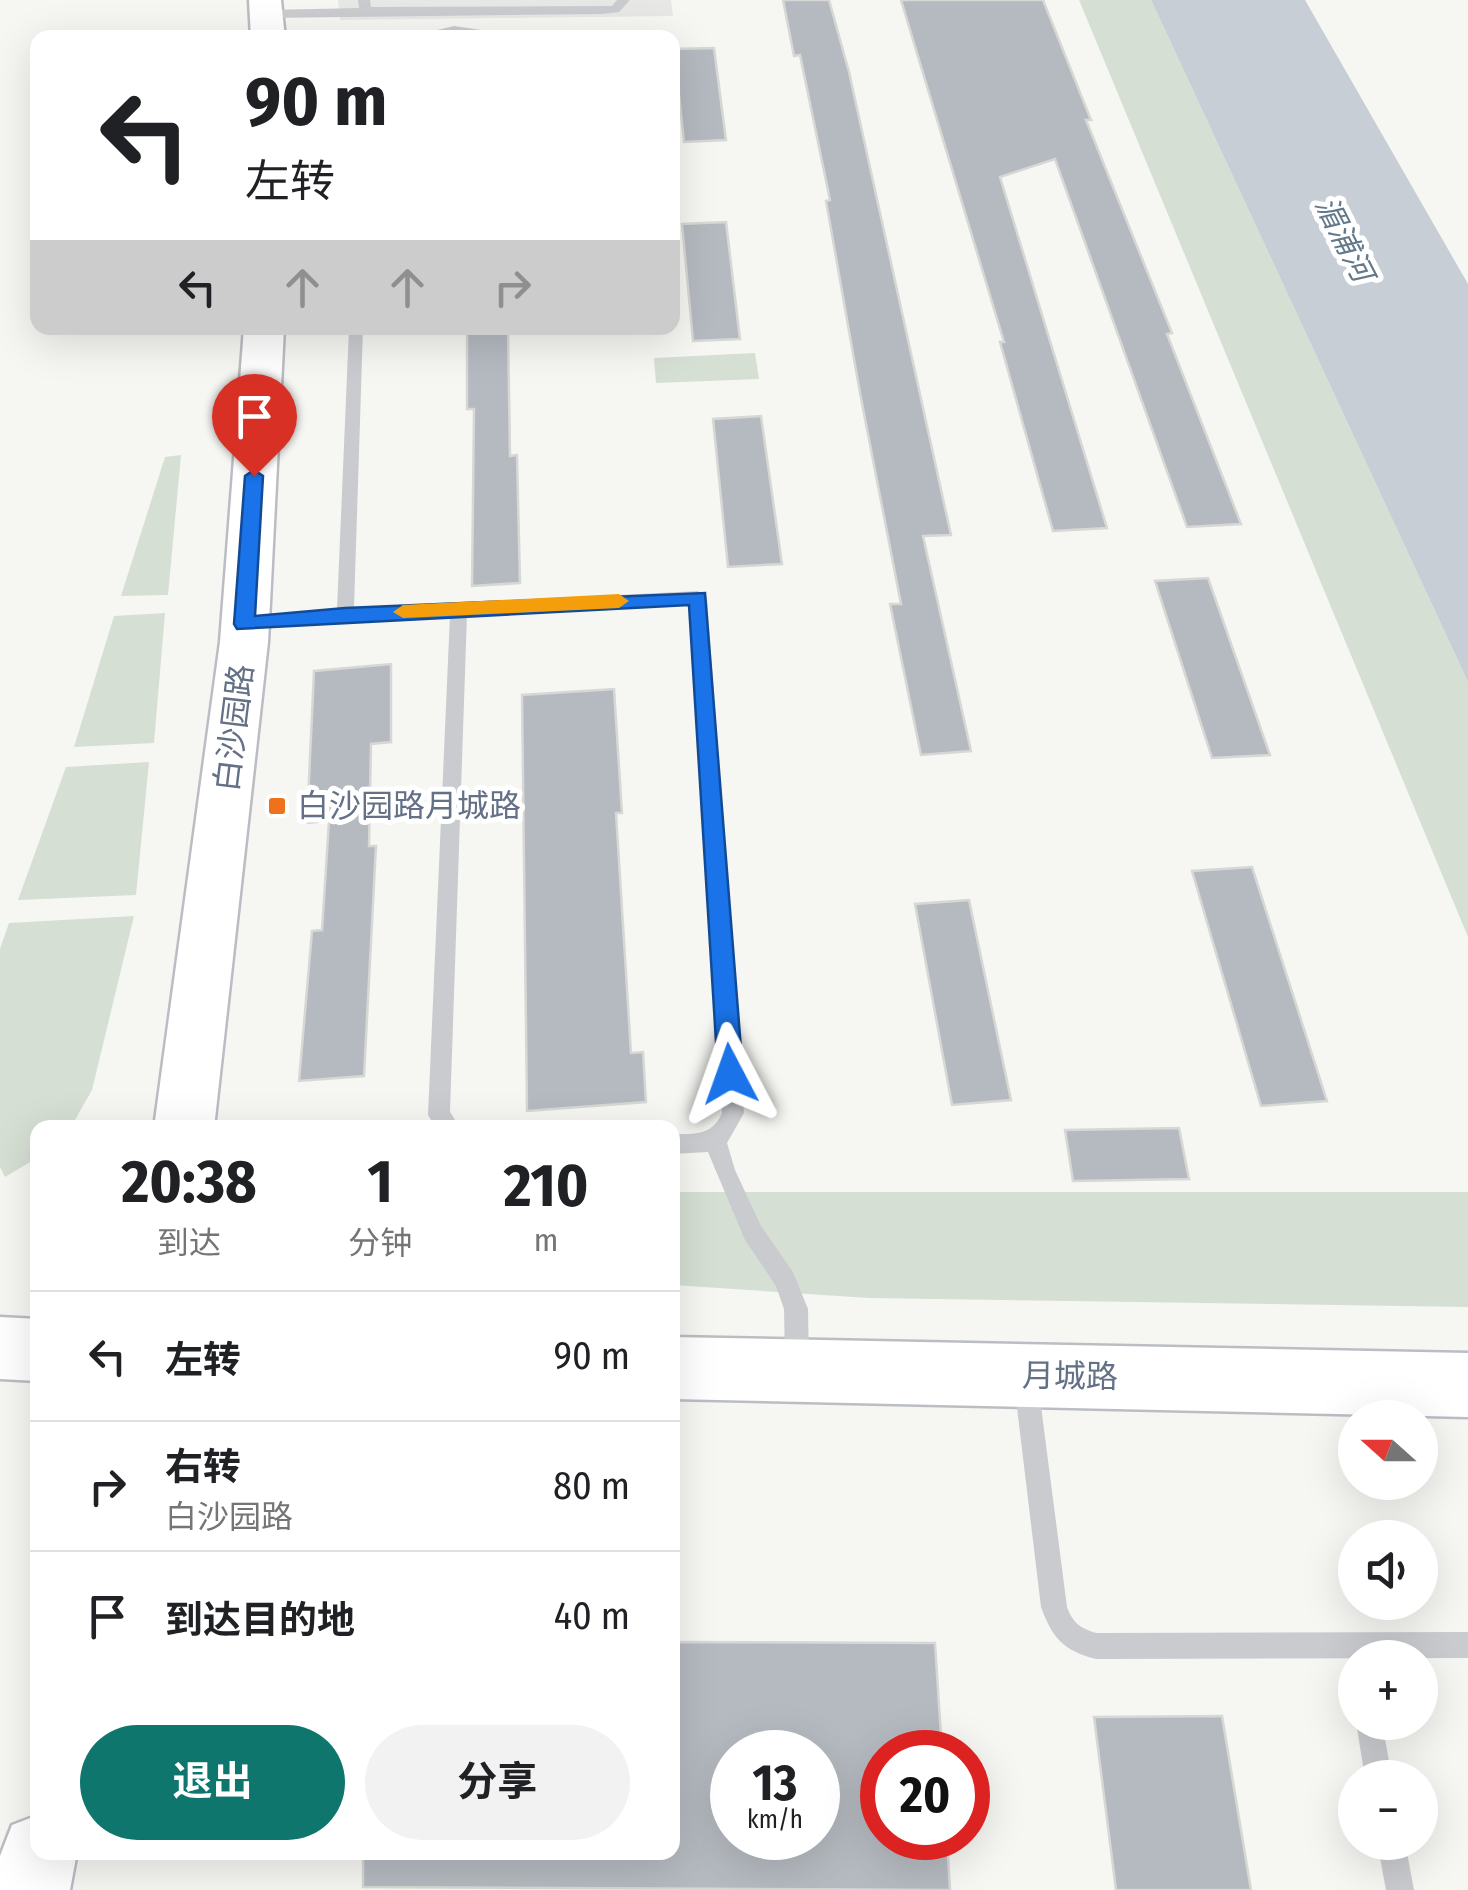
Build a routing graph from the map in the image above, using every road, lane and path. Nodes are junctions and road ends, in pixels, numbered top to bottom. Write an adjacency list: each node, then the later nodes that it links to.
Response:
1 (624, 0): 2 (lane)
2 (364, 5): 3 (lane)
3 (266, 17)
4 (264, 335): 8 (street, 白沙园路)
5 (356, 335): 7 (lane)
6 (459, 609): 7 (lane); 10 (lane); 11 (lane)
7 (345, 614): 8 (lane)
8 (244, 624): 9 (street, 白沙园路)
9 (185, 1120)
10 (443, 1120)
11 (715, 1140): 12 (lane); 16 (lane)
12 (680, 1143)
13 (0, 1348): 14 (street)
14 (30, 1350)
15 (680, 1368): 16 (street, 月城路)
16 (797, 1370): 17 (street, 月城路)
17 (1025, 1376): 18 (street, 月城路); 21 (lane)
18 (1468, 1385)
19 (1468, 1645): 20 (lane)
20 (1438, 1647)
21 (1338, 1651)
22 (37, 1860): 24 (street)
23 (1394, 1860): 25 (lane)
24 (31, 1890)
25 (1400, 1890)

